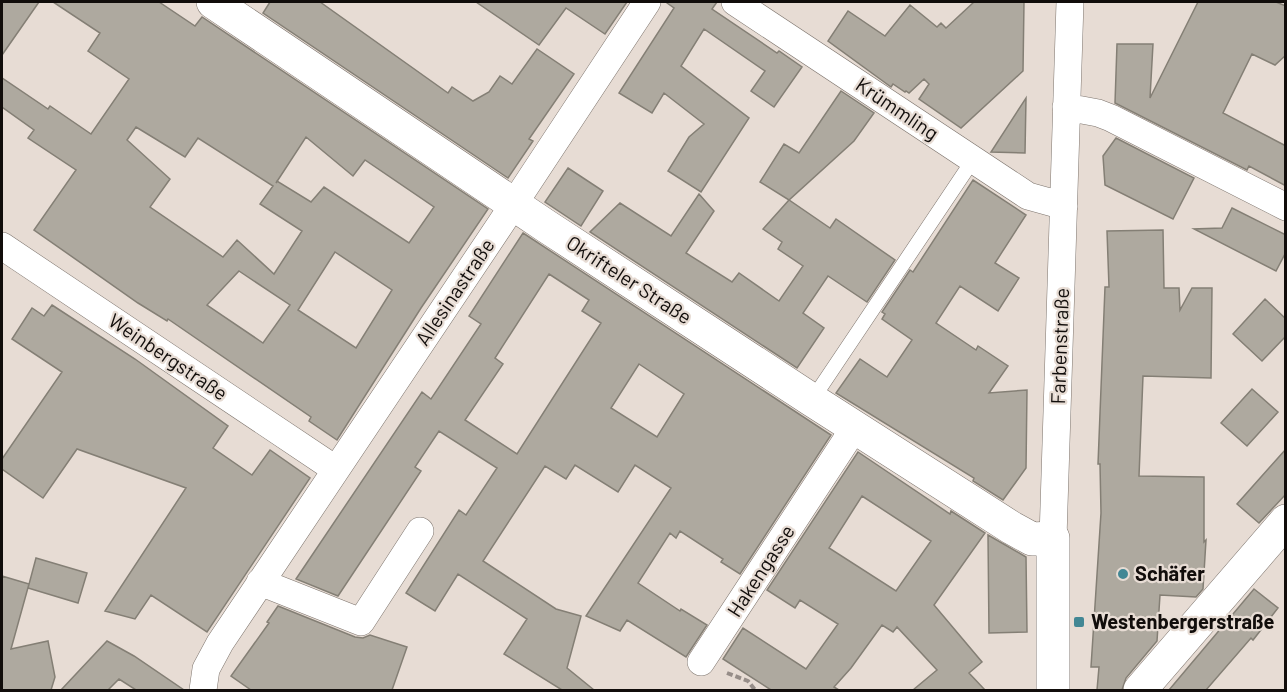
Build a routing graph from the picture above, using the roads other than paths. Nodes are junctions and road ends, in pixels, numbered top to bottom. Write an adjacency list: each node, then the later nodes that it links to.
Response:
1 (213, 2): 7 (street, Okrifteler Straße)
2 (647, 2): 7 (street, Allesinastraße)
3 (735, 2): 6 (street, Krümmling)
4 (1070, 2): 5 (street, Farbenstraße)
5 (1066, 107): 8 (street, Farbenstraße); 9 (street)
6 (973, 160): 8 (street, Krümmling); 11 (lane)
7 (514, 204): 11 (street, Okrifteler Straße); 13 (street, Allesinastraße)
8 (1064, 206): 16 (street, Farbenstraße)
9 (1286, 207)
10 (2, 246): 13 (street, Weinbergstraße)
11 (812, 400): 12 (street, Okrifteler Straße)
12 (855, 427): 16 (street, Okrifteler Straße); 18 (street, Hakengasse)
13 (335, 469): 17 (street, Allesinastraße)
14 (1283, 527): 21 (street)
15 (420, 531): 17 (street)
16 (1053, 538): 20 (street, Farbenstraße)
17 (261, 582): 19 (street, Allesinastraße)
18 (701, 662)
19 (204, 690)
20 (1053, 690)
21 (1140, 690)

